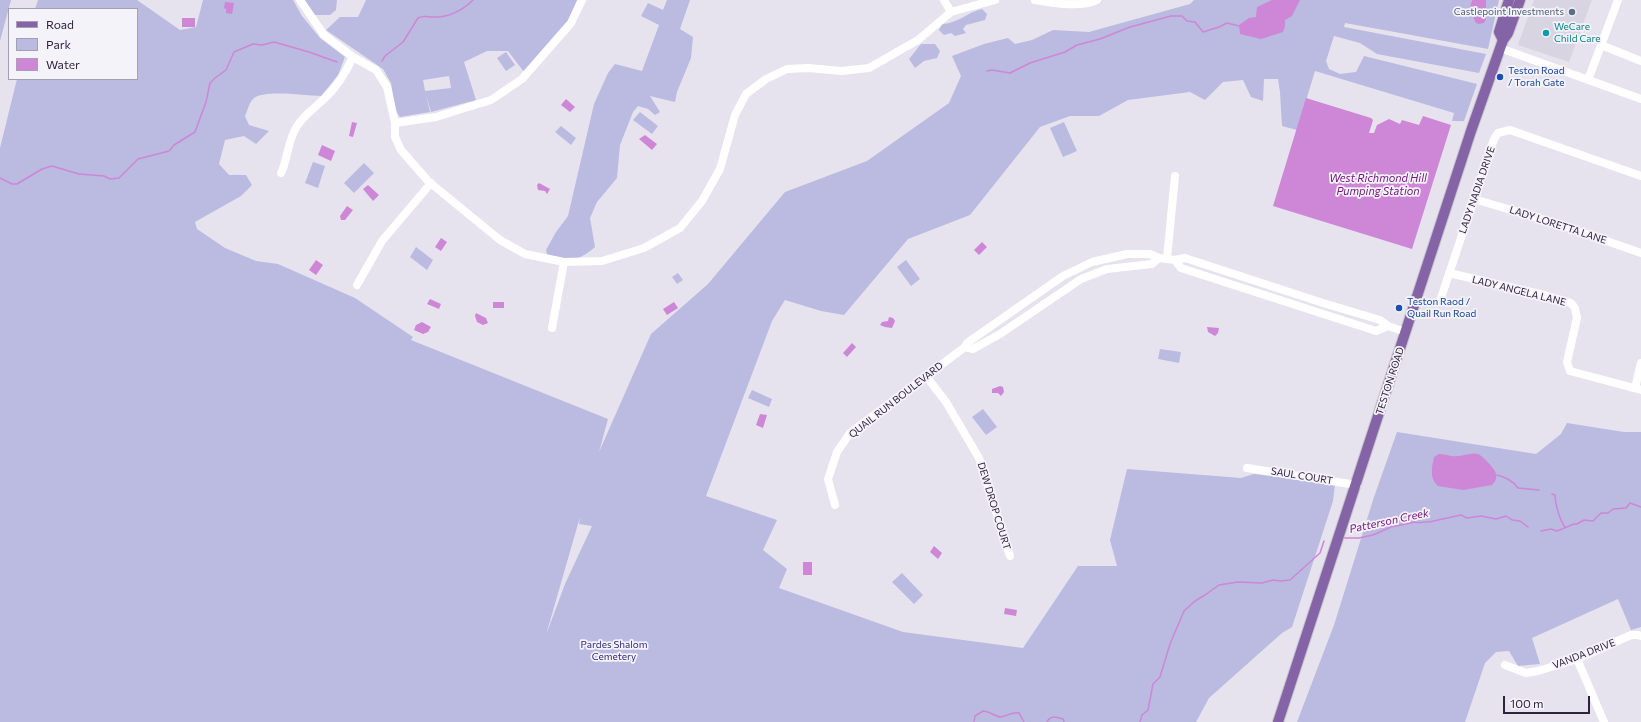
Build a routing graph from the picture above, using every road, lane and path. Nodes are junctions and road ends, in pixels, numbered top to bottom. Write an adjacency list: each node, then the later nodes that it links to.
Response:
1 (300, 0): 13 (street)
2 (582, 0): 17 (street)
3 (944, 0): 10 (street)
4 (995, 0): 10 (street)
5 (1035, 0): 6 (street)
6 (1097, 0)
7 (1509, 0): 11 (main road, TESTON ROAD)
8 (1520, 0): 11 (main road, TESTON ROAD)
9 (1618, 0): 12 (street)
10 (952, 12): 25 (street)
11 (1502, 44): 15 (street); 38 (main road, TESTON ROAD)
12 (1602, 45): 14 (street); 15 (street)
13 (353, 56): 17 (street); 18 (street)
14 (1641, 61)
15 (1588, 80): 16 (street)
16 (1641, 99)
17 (394, 123): 21 (street)
18 (281, 173)
19 (1175, 176): 24 (street)
20 (1641, 176): 22 (street, LADY NADIA DRIVE)
21 (430, 183): 25 (street); 29 (street)
22 (1474, 199): 23 (street, LADY LORETTA LANE); 26 (street, LADY NADIA DRIVE)
23 (1641, 253)
24 (1167, 259): 27 (street, QUAIL RUN BOULEVARD); 28 (street, QUAIL RUN BOULEVARD); 30 (street, QUAIL RUN BOULEVARD); 31 (street, QUAIL RUN BOULEVARD)
25 (564, 262): 37 (street)
26 (1449, 273): 33 (street, LADY NADIA DRIVE); 43 (street, LADY ANGELA LANE)
27 (1063, 276): 30 (street); 35 (street, QUAIL RUN BOULEVARD)
28 (1244, 277): 31 (street); 32 (street, QUAIL RUN BOULEVARD)
29 (357, 284)
30 (1069, 286): 39 (street, QUAIL RUN BOULEVARD)
31 (1241, 288): 34 (street, QUAIL RUN BOULEVARD)
32 (1311, 299): 34 (street); 36 (street, QUAIL RUN BOULEVARD)
33 (1440, 301)
34 (1308, 310): 36 (street, QUAIL RUN BOULEVARD)
35 (995, 325): 39 (street); 40 (street, QUAIL RUN BOULEVARD)
36 (1388, 326): 38 (street, QUAIL RUN BOULEVARD)
37 (552, 328)
38 (1406, 332): 45 (main road, TESTON ROAD)
39 (1000, 334): 40 (street, QUAIL RUN BOULEVARD)
40 (965, 348): 42 (street, QUAIL RUN BOULEVARD)
41 (1641, 363): 43 (street)
42 (926, 376): 46 (street, QUAIL RUN BOULEVARD); 47 (street, DEW DROP COURT)
43 (1638, 389)
44 (1247, 468): 45 (street, SAUL COURT)
45 (1357, 485): 51 (main road, TESTON ROAD)
46 (834, 505)
47 (1010, 556)
48 (1641, 636): 49 (street, VANDA DRIVE)
49 (1577, 659): 50 (street, VANDA DRIVE); 52 (street)
50 (1505, 665)
51 (1278, 722)
52 (1604, 722)

